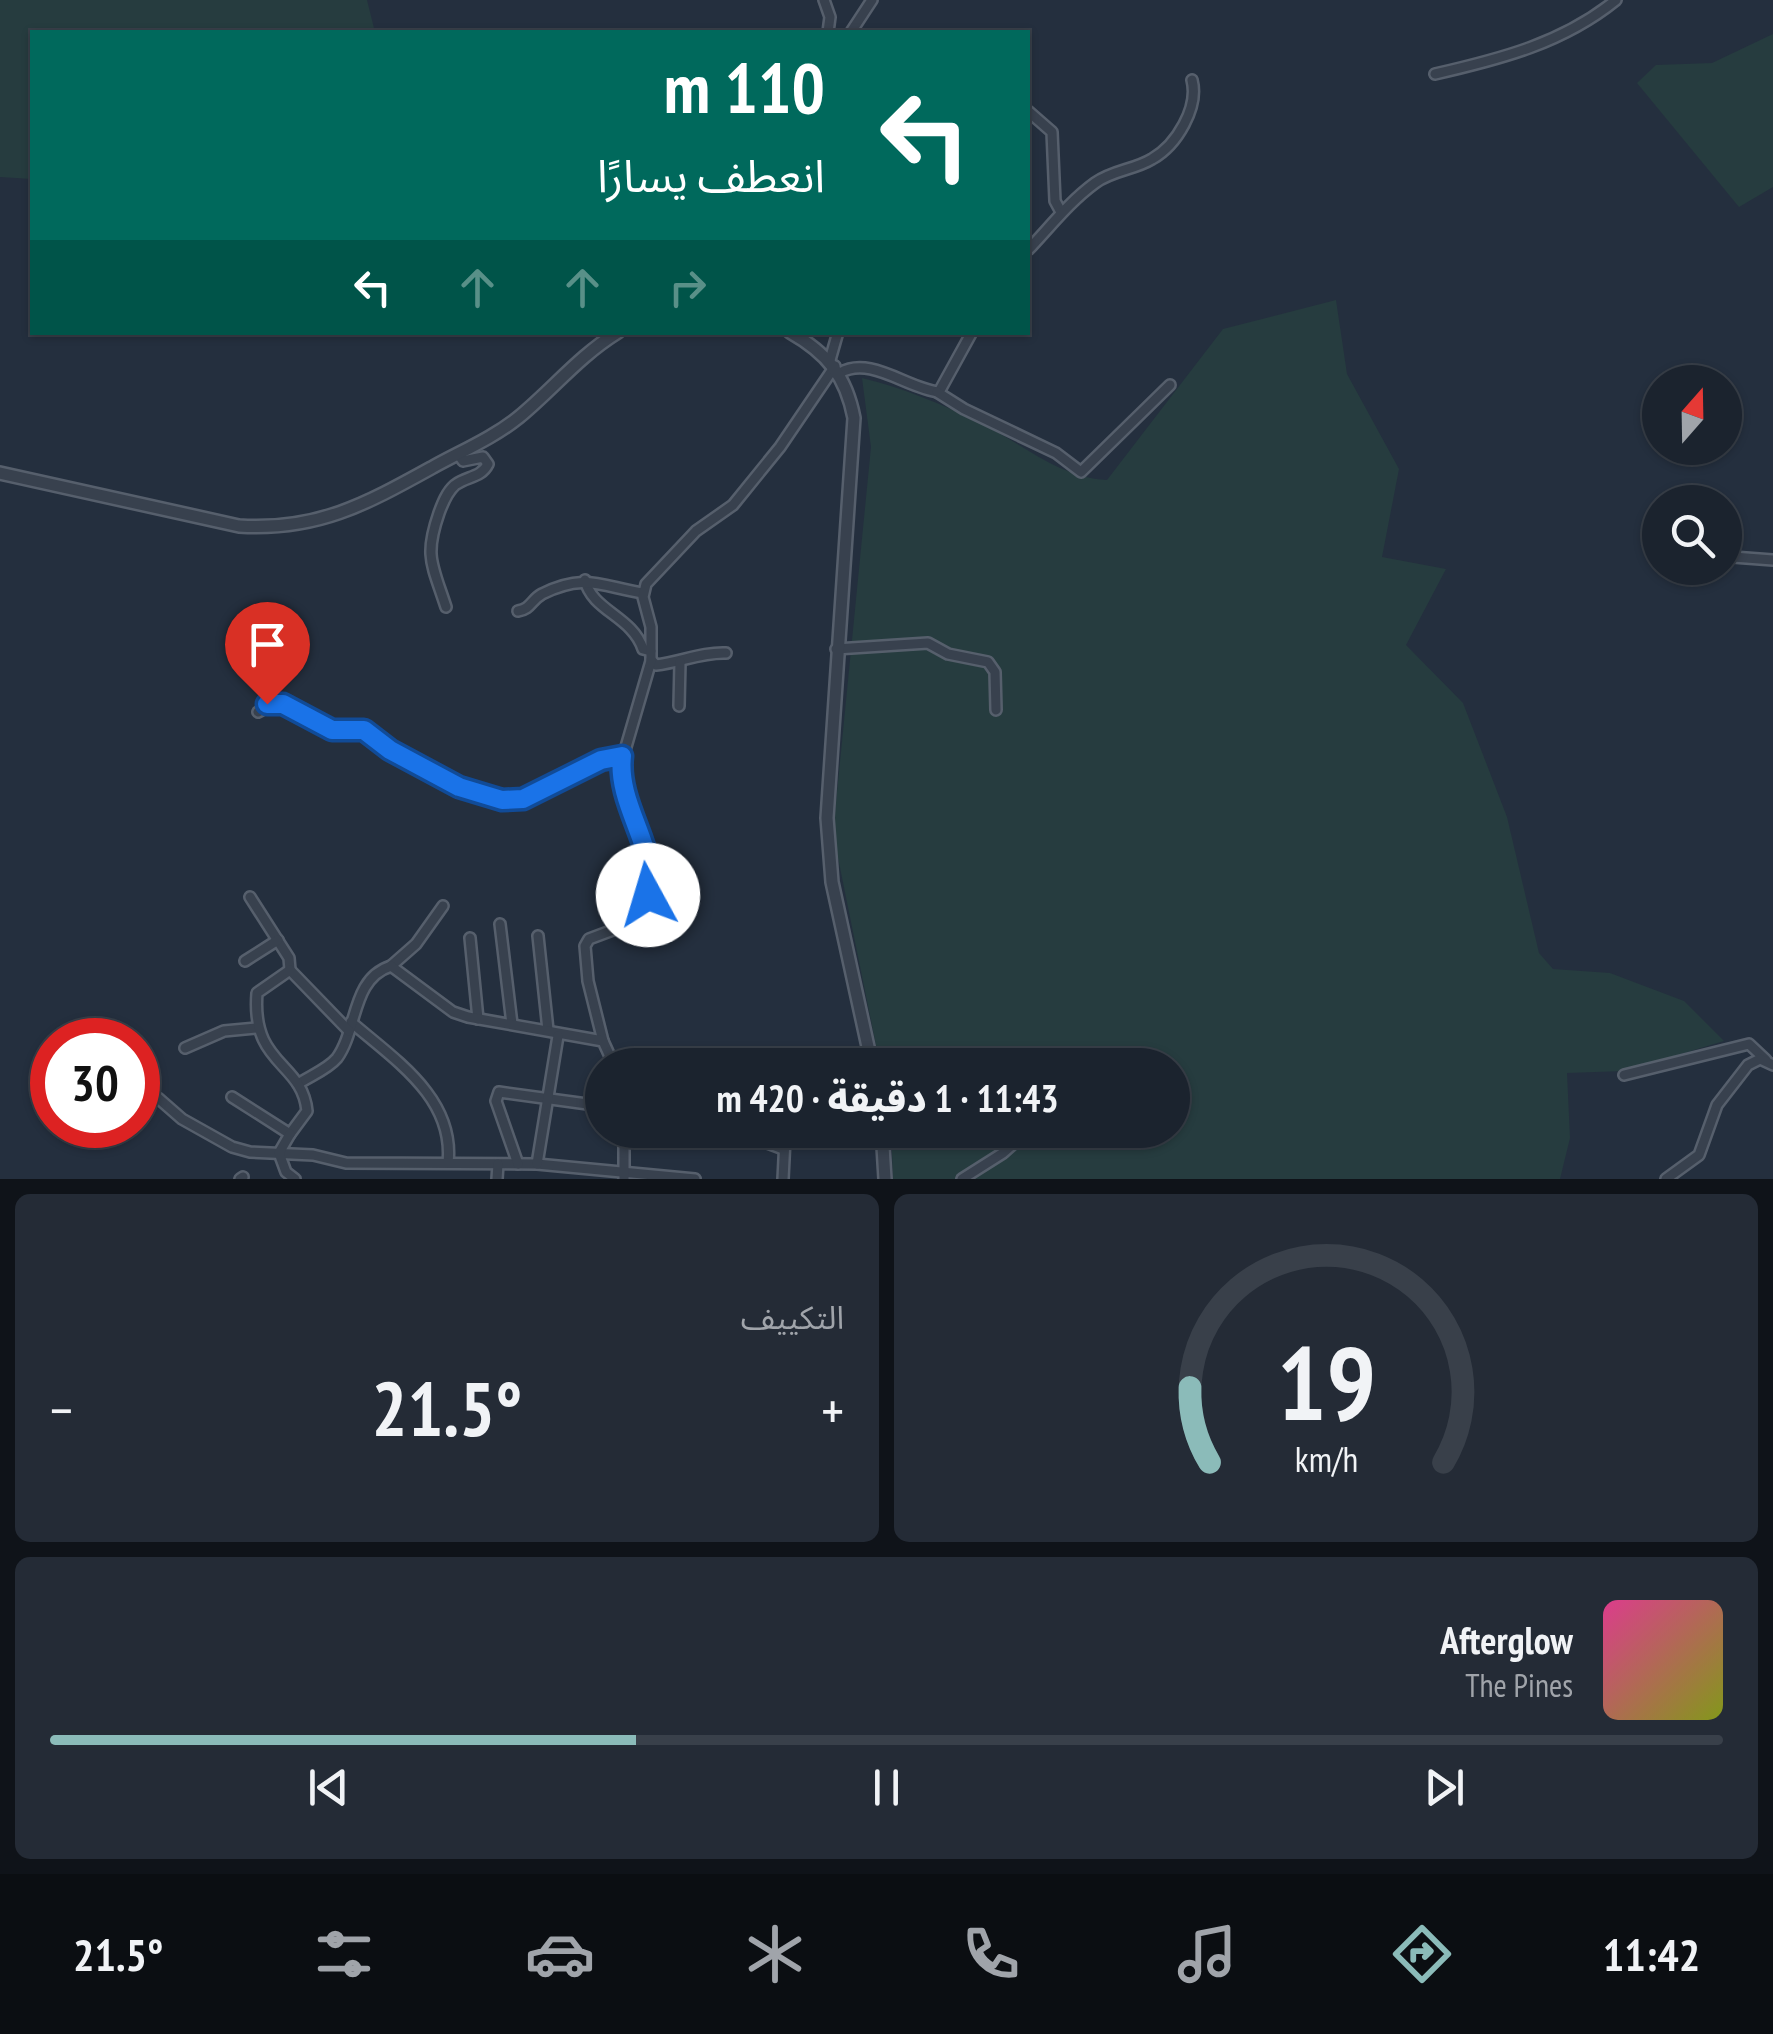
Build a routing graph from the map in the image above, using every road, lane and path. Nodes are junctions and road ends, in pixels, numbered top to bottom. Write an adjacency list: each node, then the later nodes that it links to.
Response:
1 (824, 0): 4 (street)
2 (872, 0): 5 (street)
3 (1616, 0): 6 (street)
4 (828, 30)
5 (852, 30)
6 (1435, 74)
7 (1192, 80): 9 (street)
8 (1030, 113): 9 (street)
9 (1061, 212): 10 (street)
10 (1030, 248)
11 (614, 335): 18 (street)
12 (794, 335): 15 (street)
13 (838, 335): 15 (street)
14 (970, 335): 17 (street)
15 (835, 366): 17 (street); 23 (street); 26 (street)
16 (1170, 384): 17 (street)
17 (937, 392)
18 (458, 454): 19 (street); 24 (street)
19 (0, 473)
20 (1742, 558): 21 (street)
21 (1773, 560)
22 (585, 580): 23 (street); 25 (street); 28 (street)
23 (644, 593): 28 (street)
24 (446, 606)
25 (518, 611)
26 (836, 649): 31 (street); 51 (street)
27 (726, 653): 29 (street)
28 (651, 655): 29 (street); 33 (street)
29 (680, 662): 30 (street)
30 (679, 706)
31 (996, 710)
32 (258, 712): 33 (street)
33 (622, 756): 48 (street)
34 (250, 897): 39 (street)
35 (443, 906): 41 (street)
36 (500, 924): 44 (street)
37 (538, 936): 47 (street)
38 (470, 938): 43 (street)
39 (278, 940): 40 (street); 42 (street)
40 (245, 961)
41 (391, 966): 43 (street); 45 (street)
42 (290, 970): 45 (street); 46 (street)
43 (478, 1019): 44 (street)
44 (512, 1024): 47 (street)
45 (350, 1026): 54 (street); 65 (street)
46 (257, 1028): 49 (street); 54 (street)
47 (553, 1033): 48 (street); 56 (street)
48 (603, 1041): 50 (street)
49 (184, 1048)
50 (606, 1048)
51 (868, 1048)
52 (1769, 1062): 53 (street); 76 (street)
53 (1624, 1075)
54 (298, 1084): 59 (street)
55 (232, 1097): 59 (street)
56 (548, 1099): 58 (street); 67 (street); 68 (street)
57 (160, 1100): 64 (street)
58 (585, 1104)
59 (290, 1134): 64 (street)
60 (625, 1148): 69 (street)
61 (785, 1148): 74 (street)
62 (883, 1148): 70 (street)
63 (1009, 1148): 75 (street)
64 (279, 1154): 65 (street); 71 (street)
65 (448, 1163): 66 (street)
66 (498, 1164): 67 (street); 72 (street)
67 (518, 1164): 68 (street)
68 (536, 1164): 69 (street)
69 (626, 1175): 73 (street)
70 (884, 1177)
71 (295, 1179)
72 (497, 1179)
73 (696, 1179)
74 (782, 1179)
75 (962, 1179)
76 (1666, 1179)

